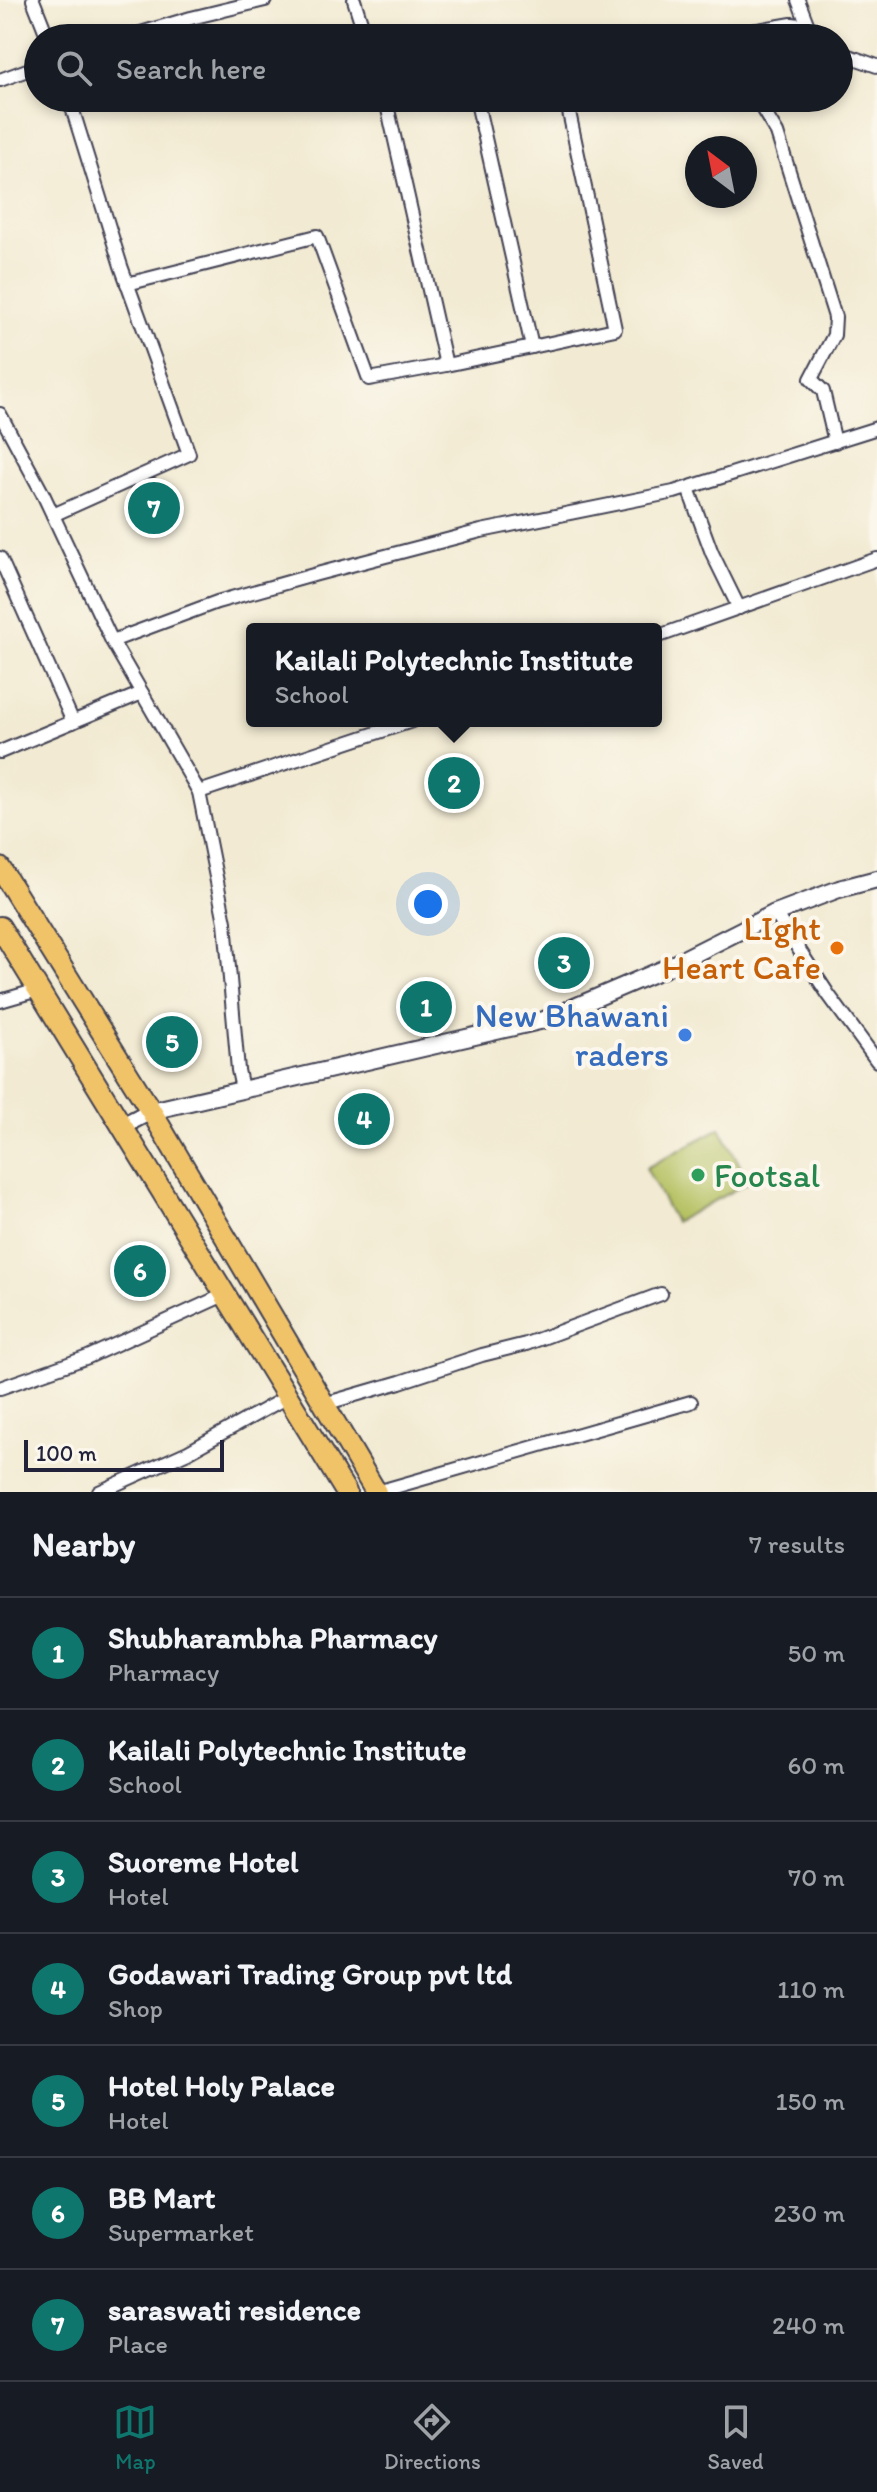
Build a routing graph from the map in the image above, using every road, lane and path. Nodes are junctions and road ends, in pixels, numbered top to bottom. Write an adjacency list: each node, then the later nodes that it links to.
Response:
1 (33, 0): 5 (street)
2 (265, 0): 6 (street)
3 (354, 0): 7 (street)
4 (798, 0): 8 (street)
5 (42, 24)
6 (171, 24)
7 (362, 24)
8 (807, 24)
9 (853, 57): 10 (street)
10 (877, 66)
11 (24, 71): 12 (street)
12 (0, 80)
13 (73, 112): 18 (street)
14 (388, 112): 20 (street)
15 (479, 112): 19 (street)
16 (569, 112): 19 (street)
17 (764, 112): 23 (street)
18 (127, 284): 20 (street); 25 (street)
19 (532, 347): 20 (street)
20 (446, 365)
21 (0, 414): 25 (street)
22 (877, 428): 23 (street)
23 (835, 442): 24 (street)
24 (688, 488): 28 (street); 30 (street)
25 (53, 515): 30 (street)
26 (0, 558): 32 (street)
27 (877, 559): 28 (street)
28 (739, 608): 29 (street)
29 (662, 635)
30 (112, 641): 31 (street)
31 (142, 693): 32 (street); 35 (street)
32 (73, 722): 34 (street)
33 (394, 727): 35 (street)
34 (0, 752)
35 (199, 792): 43 (street)
36 (0, 868): 44 (highway)
37 (877, 879): 38 (street)
38 (775, 913): 42 (street); 43 (street)
39 (0, 927): 40 (highway)
40 (38, 990): 41 (street); 45 (highway)
41 (0, 1001)
42 (877, 1061)
43 (242, 1089): 44 (street)
44 (151, 1111): 45 (street); 51 (highway)
45 (122, 1126): 47 (highway)
46 (661, 1294): 51 (street)
47 (224, 1295): 48 (street); 49 (highway)
48 (0, 1388)
49 (287, 1397): 52 (street); 53 (highway)
50 (691, 1402): 54 (street)
51 (324, 1404): 54 (highway)
52 (99, 1492)
53 (346, 1492)
54 (377, 1492)

